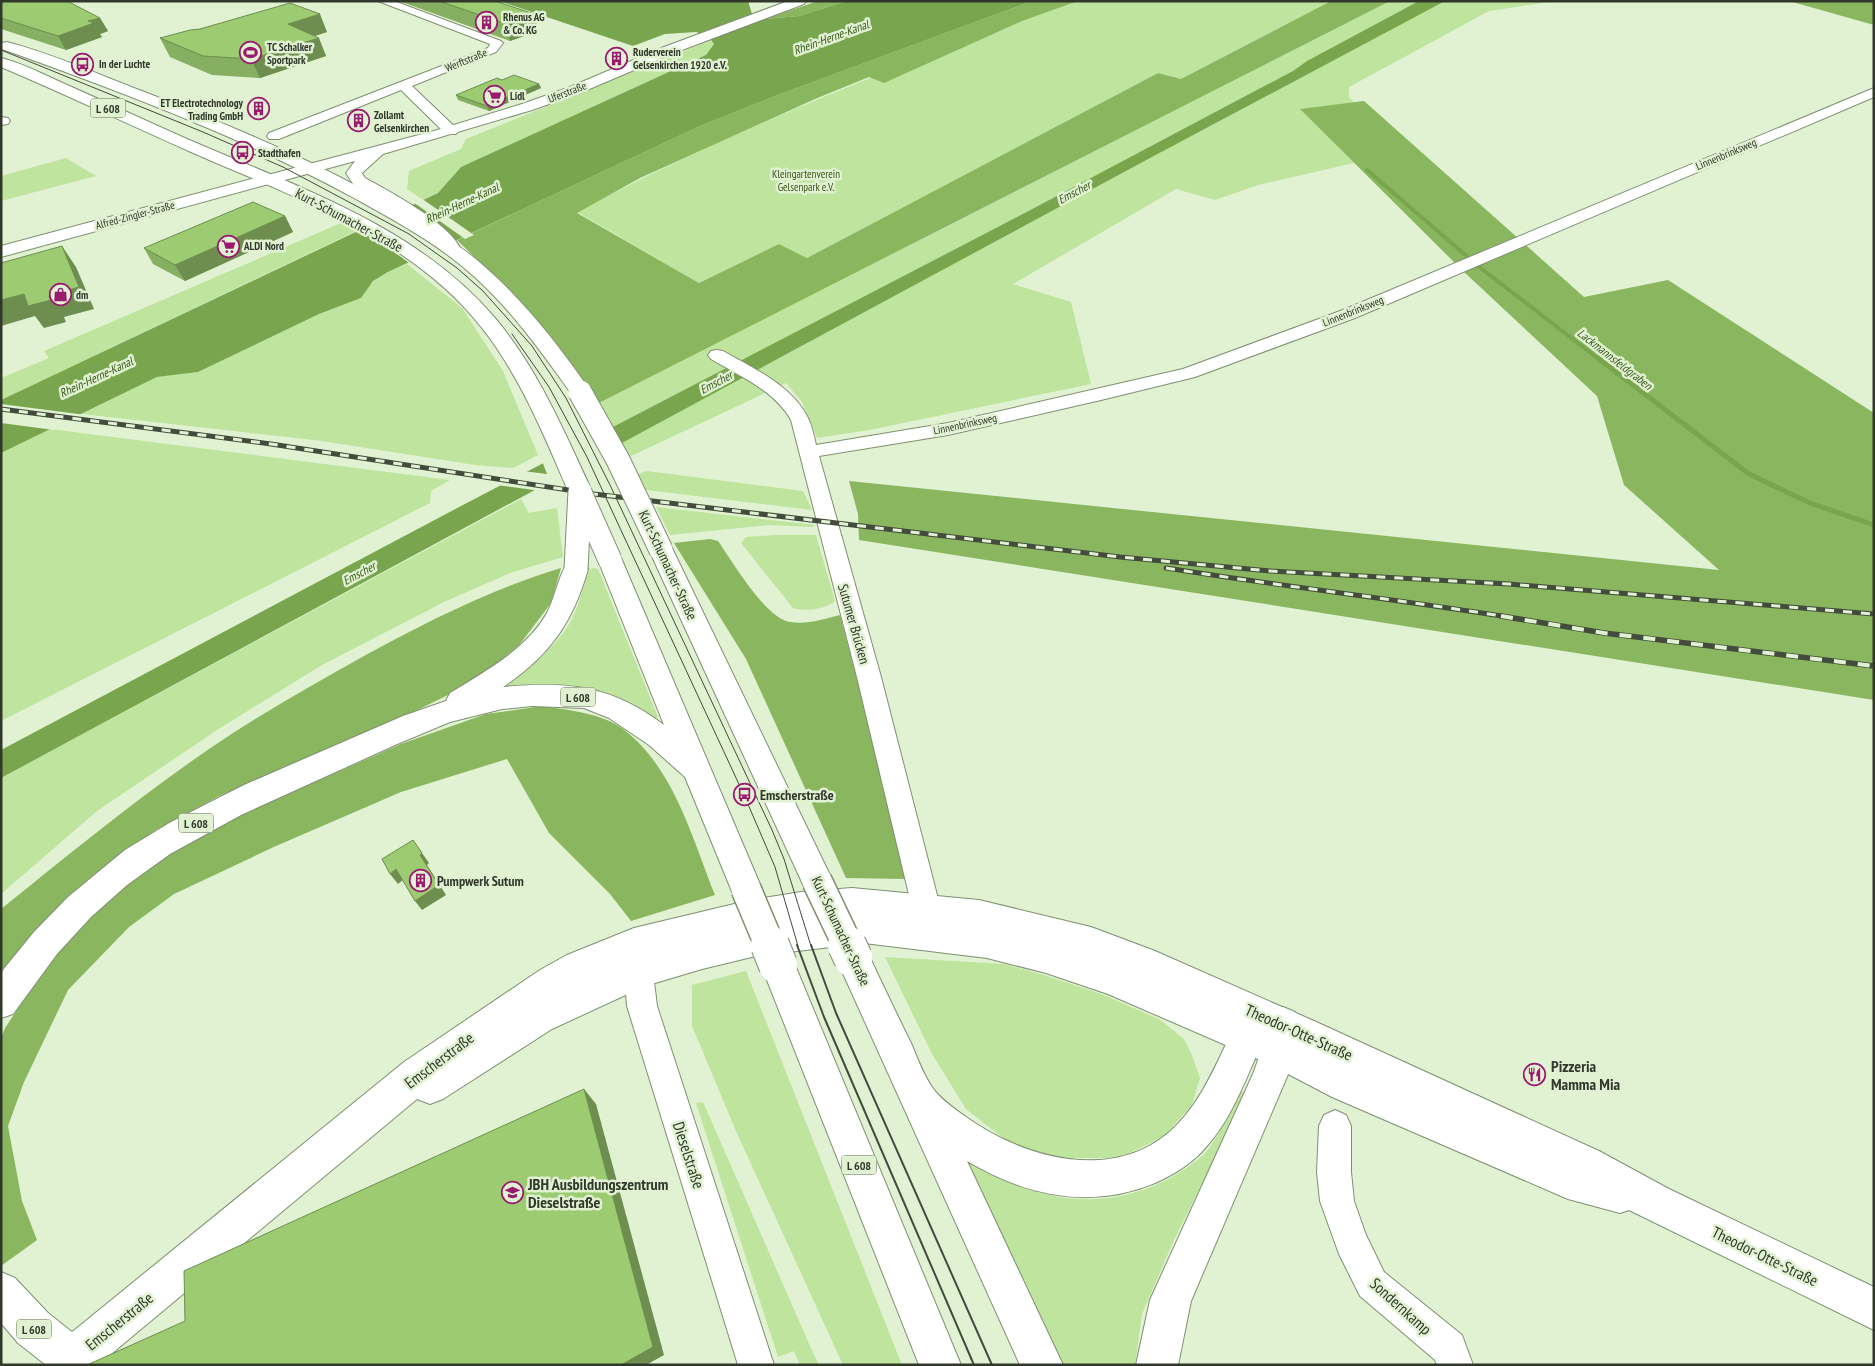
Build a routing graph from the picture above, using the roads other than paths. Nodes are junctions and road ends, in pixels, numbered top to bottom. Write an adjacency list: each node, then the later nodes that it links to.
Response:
1 (383, 1): 5 (street, Werftstraße)
2 (800, 1): 7 (main road, Uferstraße)
3 (1, 44): 10 (main road, Kurt-Schumacher-Straße / L 608)
4 (1, 62): 11 (main road, Kurt-Schumacher-Straße / L 608)
5 (403, 86): 7 (street); 8 (street, Werftstraße)
6 (1874, 92): 15 (street, Linnenbrinksweg)
7 (450, 131): 9 (main road, Uferstraße)
8 (274, 136)
9 (376, 152): 10 (main road, Uferstraße); 12 (main road)
10 (310, 169): 11 (main road, Uferstraße); 12 (main road, Kurt-Schumacher-Straße / L 608)
11 (270, 179): 13 (main road, Alfred-Zingler-Straße); 16 (main road, Kurt-Schumacher-Straße / L 608)
12 (394, 207): 23 (main road, Kurt-Schumacher-Straße / L 608, bridge)
13 (1, 252)
14 (717, 354): 15 (street, Sutumer Brücken)
15 (808, 452): 19 (street, Sutumer Brücken)
16 (580, 491): 17 (main road, L 608, bridge); 18 (main road, Kurt-Schumacher-Straße / L 608, bridge)
17 (440, 714): 18 (main road, L 608); 21 (main road, L 608)
18 (696, 769): 29 (main road, Kurt-Schumacher-Straße / L 608, bridge)
19 (924, 922): 20 (main road, Emscherstraße); 22 (main road, Theodor-Otte-Straße)
20 (637, 958): 27 (main road, Emscherstraße); 28 (street, Dieselstraße)
21 (1, 1002)
22 (1270, 1037): 23 (main road, L 608); 26 (main road, Theodor-Otte-Straße); 31 (main road)
23 (919, 1101): 30 (main road, Kurt-Schumacher-Straße / L 608)
24 (1334, 1126): 32 (street, Sondernkamp)
25 (1, 1292): 27 (main road, L 608)
26 (1874, 1309)
27 (68, 1362)
28 (756, 1365)
29 (940, 1365)
30 (1042, 1365)
31 (1157, 1365)
32 (1455, 1365)

